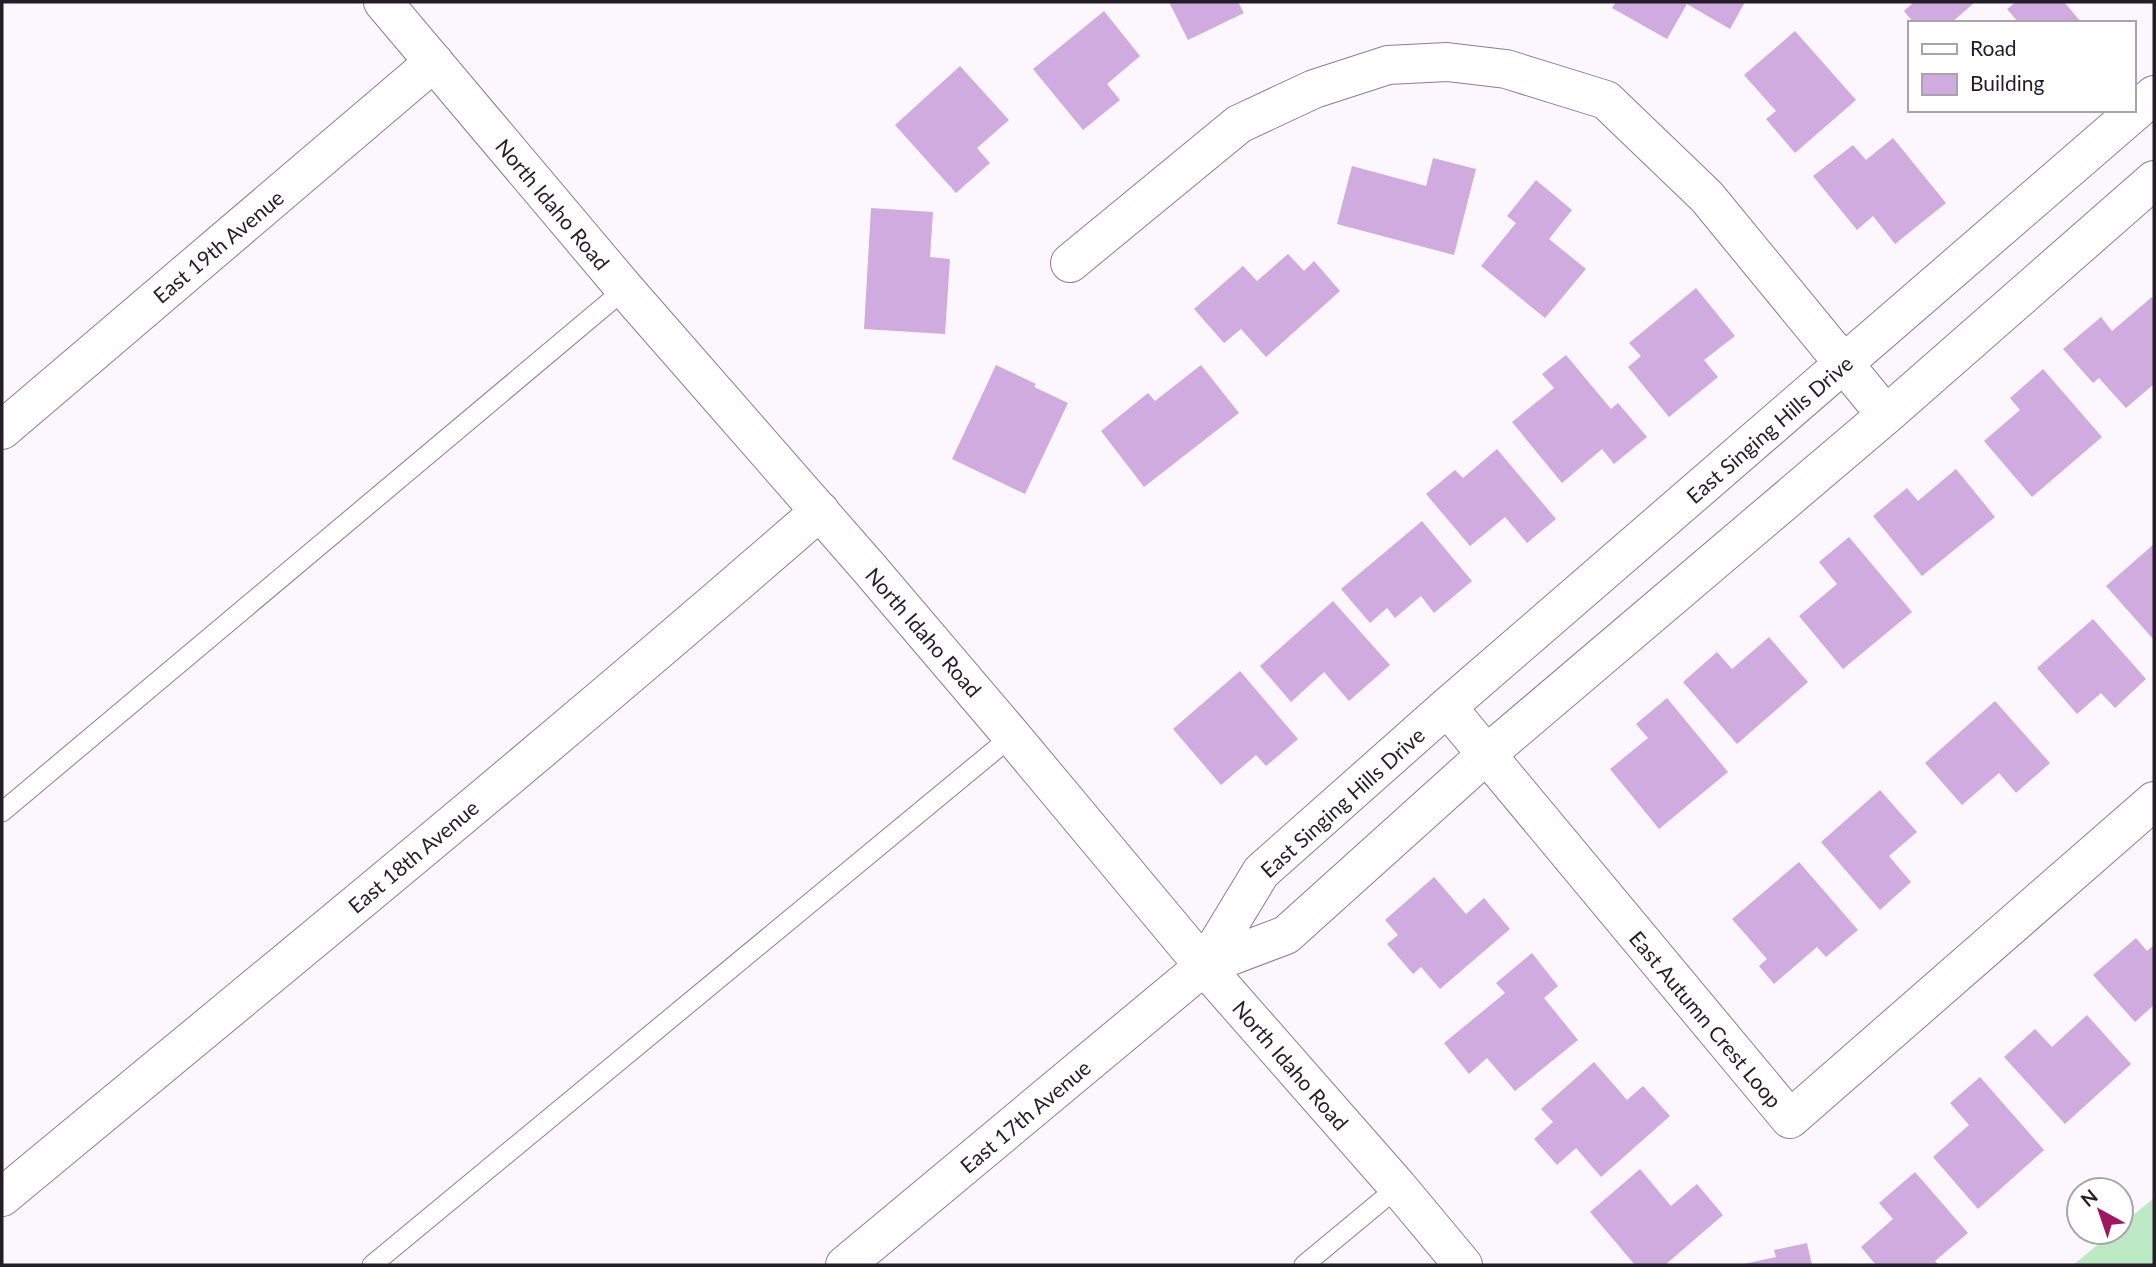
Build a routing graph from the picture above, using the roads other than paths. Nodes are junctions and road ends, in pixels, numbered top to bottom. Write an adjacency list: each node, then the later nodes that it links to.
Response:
1 (383, 2): 2 (street, North Idaho Road)
2 (434, 62): 8 (street, North Idaho Road); 11 (street, East 19th Avenue)
3 (2154, 95): 4 (street, East Singing Hills Drive)
4 (2135, 111)
5 (2134, 112): 9 (street, East Singing Hills Drive)
6 (2154, 180): 10 (street)
7 (1070, 263): 9 (street)
8 (625, 289): 12 (street, North Idaho Road); 17 (lane)
9 (1844, 364): 10 (street); 13 (street, East Singing Hills Drive)
10 (1886, 415): 15 (street)
11 (2, 430)
12 (820, 511): 14 (street, North Idaho Road); 20 (street, East 18th Avenue)
13 (1447, 707): 15 (street, East Autumn Crest Loop); 18 (street, East Singing Hills Drive)
14 (1012, 736): 18 (street, North Idaho Road); 21 (lane)
15 (1487, 754): 16 (street, East Autumn Crest Loop); 18 (street)
16 (2154, 801)
17 (2, 812)
18 (1204, 966): 19 (street, North Idaho Road); 22 (street, East 17th Avenue)
19 (1398, 1186): 23 (lane); 24 (street, North Idaho Road)
20 (2, 1197)
21 (372, 1265)
22 (845, 1265)
23 (1304, 1265)
24 (1463, 1265)

